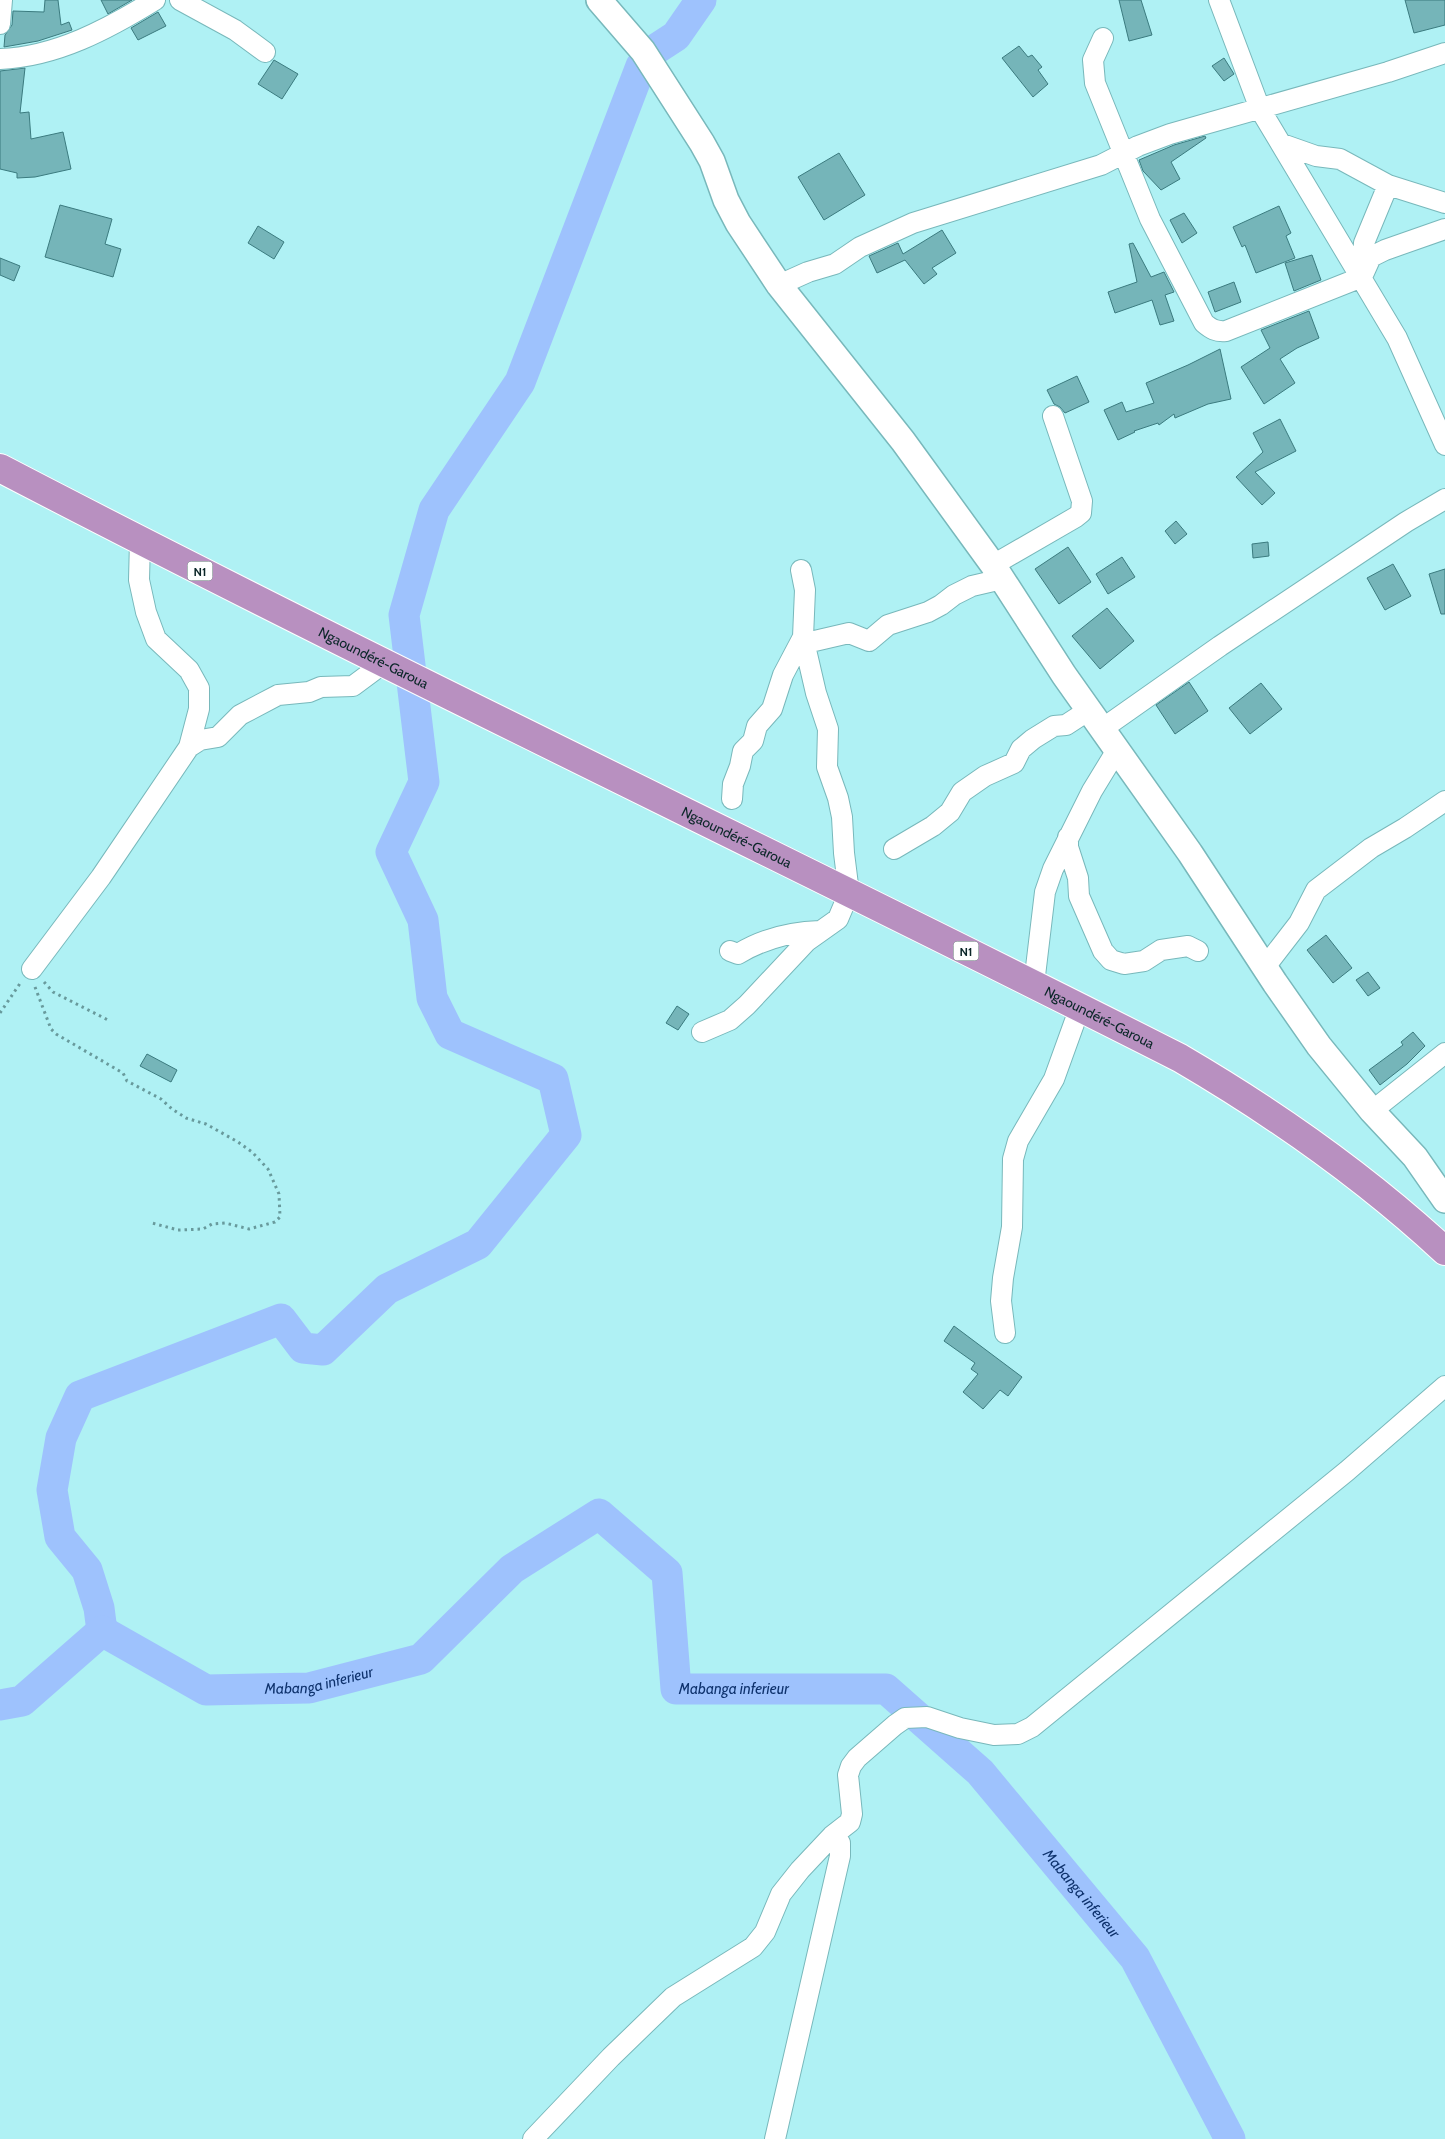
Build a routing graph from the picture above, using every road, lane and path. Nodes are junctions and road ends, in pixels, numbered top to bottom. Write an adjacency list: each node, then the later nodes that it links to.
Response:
1 (2, 0): 6 (street)
2 (155, 0): 10 (street)
3 (180, 0): 8 (street)
4 (599, 0): 18 (street)
5 (1219, 0): 11 (street)
6 (0, 24)
7 (1103, 38): 13 (street)
8 (265, 52)
9 (1445, 52): 11 (street)
10 (0, 59)
11 (1260, 109): 12 (street); 13 (street)
12 (1282, 144): 14 (street); 17 (street)
13 (1123, 153): 17 (street); 18 (street)
14 (1388, 185): 15 (street); 17 (street)
15 (1445, 203)
16 (1445, 229): 17 (street)
17 (1362, 276): 20 (street)
18 (779, 285): 25 (street)
19 (1052, 416): 25 (street)
20 (1445, 445)
21 (0, 468): 23 (highway, Ngaoundéré-Garoua / N1)
22 (1445, 499): 28 (street)
23 (140, 541): 27 (highway, Ngaoundéré-Garoua / N1); 29 (street)
24 (801, 570): 26 (street)
25 (998, 572): 26 (street); 28 (street)
26 (804, 640): 31 (street); 35 (street)
27 (393, 667): 29 (street); 35 (highway, Ngaoundéré-Garoua / N1)
28 (1095, 720): 30 (street); 34 (street)
29 (189, 747): 40 (street)
30 (1117, 750): 33 (street); 39 (street)
31 (732, 799)
32 (1445, 801): 39 (street)
33 (1068, 837): 37 (street); 41 (street)
34 (894, 849)
35 (849, 893): 36 (street); 41 (highway, Ngaoundéré-Garoua / N1)
36 (820, 932): 38 (street); 45 (street)
37 (1198, 950)
38 (730, 951)
39 (1265, 967): 47 (street)
40 (31, 970): 43 (path); 44 (path); 49 (path)
41 (1034, 984): 42 (highway, Ngaoundéré-Garoua / N1)
42 (1080, 1007): 50 (highway, Ngaoundéré-Garoua / N1); 51 (street)
43 (0, 1013)
44 (108, 1020)
45 (702, 1032)
46 (1445, 1053): 47 (street)
47 (1372, 1111): 48 (street)
48 (1445, 1200)
49 (152, 1223)
50 (1445, 1251)
51 (1005, 1332)
52 (1445, 1386): 53 (street)
53 (832, 1836): 54 (street); 55 (street)
54 (533, 2139)
55 (775, 2139)

